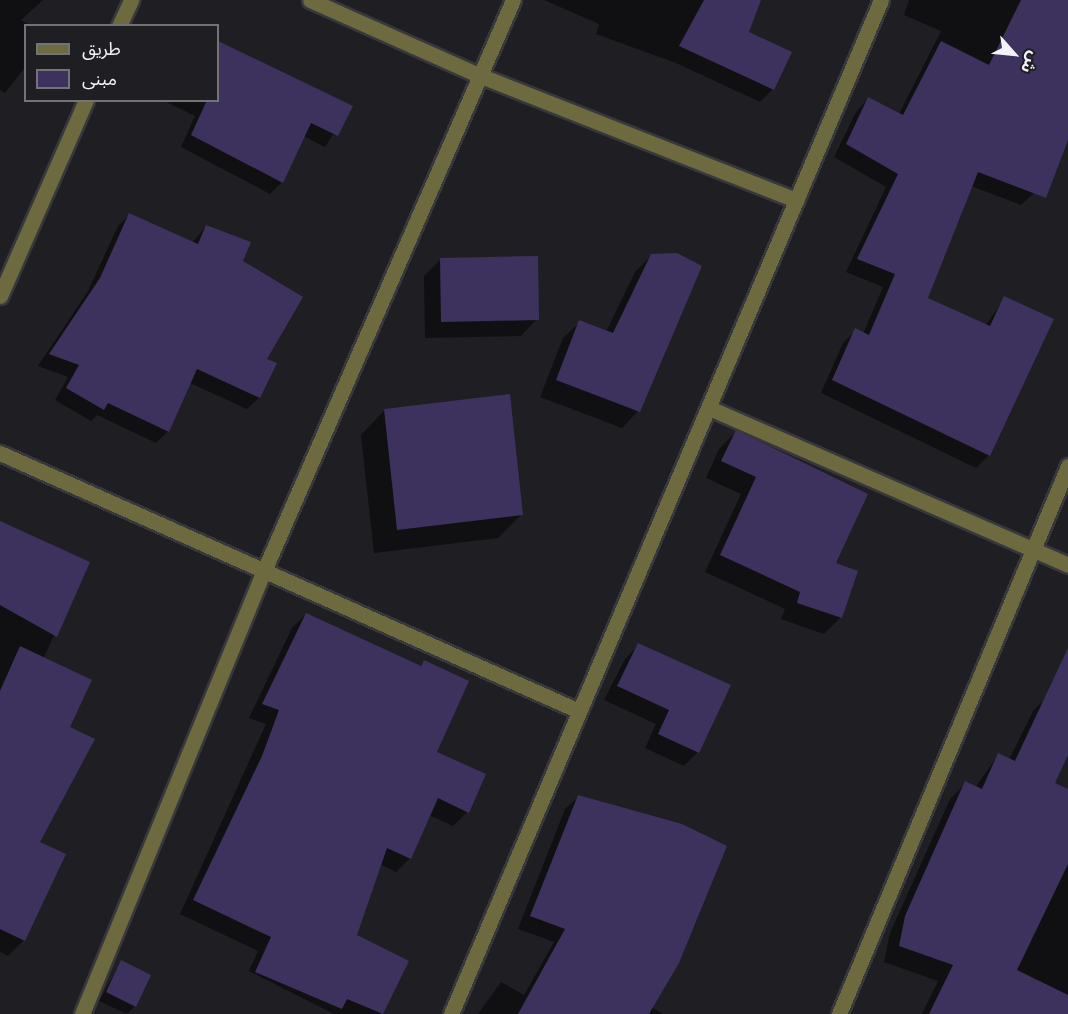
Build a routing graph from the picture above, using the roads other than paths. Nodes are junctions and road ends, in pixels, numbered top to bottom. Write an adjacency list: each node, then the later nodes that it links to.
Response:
1 (131, 0): 5 (street)
2 (310, 0): 6 (street)
3 (513, 0): 6 (street)
4 (881, 0): 8 (street)
5 (120, 24)
6 (481, 76): 8 (street); 15 (street)
7 (85, 102): 9 (street)
8 (796, 200): 10 (street)
9 (0, 296)
10 (709, 408): 13 (street); 16 (street)
11 (0, 453): 15 (street)
12 (1068, 466): 13 (street)
13 (1034, 550): 14 (street); 19 (street)
14 (1068, 565)
15 (263, 573): 16 (street); 17 (street)
16 (579, 711): 18 (street)
17 (82, 1014)
18 (451, 1014)
19 (839, 1014)

